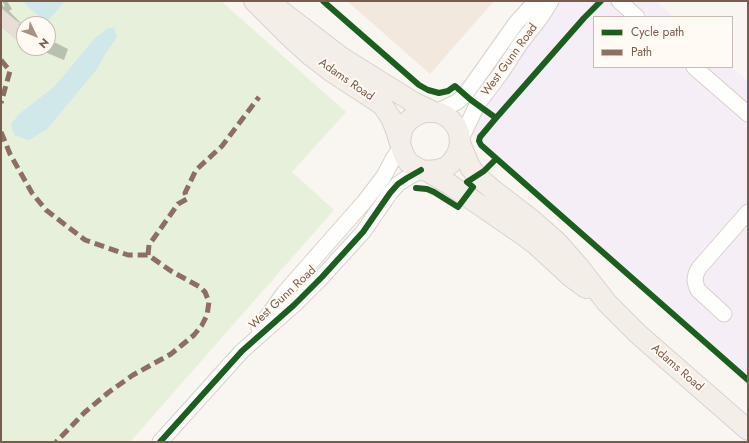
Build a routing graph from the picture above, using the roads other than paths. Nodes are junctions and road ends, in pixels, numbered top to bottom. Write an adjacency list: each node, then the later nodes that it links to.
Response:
1 (254, 1): 11 (main road, Adams Road)
2 (268, 1): 8 (main road, Adams Road)
3 (536, 1): 8 (street, West Gunn Road)
4 (551, 1): 10 (street, West Gunn Road)
5 (619, 1): 6 (street)
6 (636, 16)
7 (695, 68): 9 (street)
8 (435, 112): 10 (main road, Adams Road); 11 (main road, West Gunn Road)
9 (748, 114)
10 (460, 142): 12 (main road, West Gunn Road); 14 (main road, Adams Road)
11 (401, 145): 12 (main road, Adams Road); 16 (street, West Gunn Road)
12 (424, 170): 14 (main road, Adams Road); 16 (street, West Gunn Road)
13 (748, 212): 15 (street)
14 (607, 303): 17 (main road, Adams Road)
15 (724, 314)
16 (242, 351): 18 (street, West Gunn Road)
17 (748, 430)
18 (160, 442)

